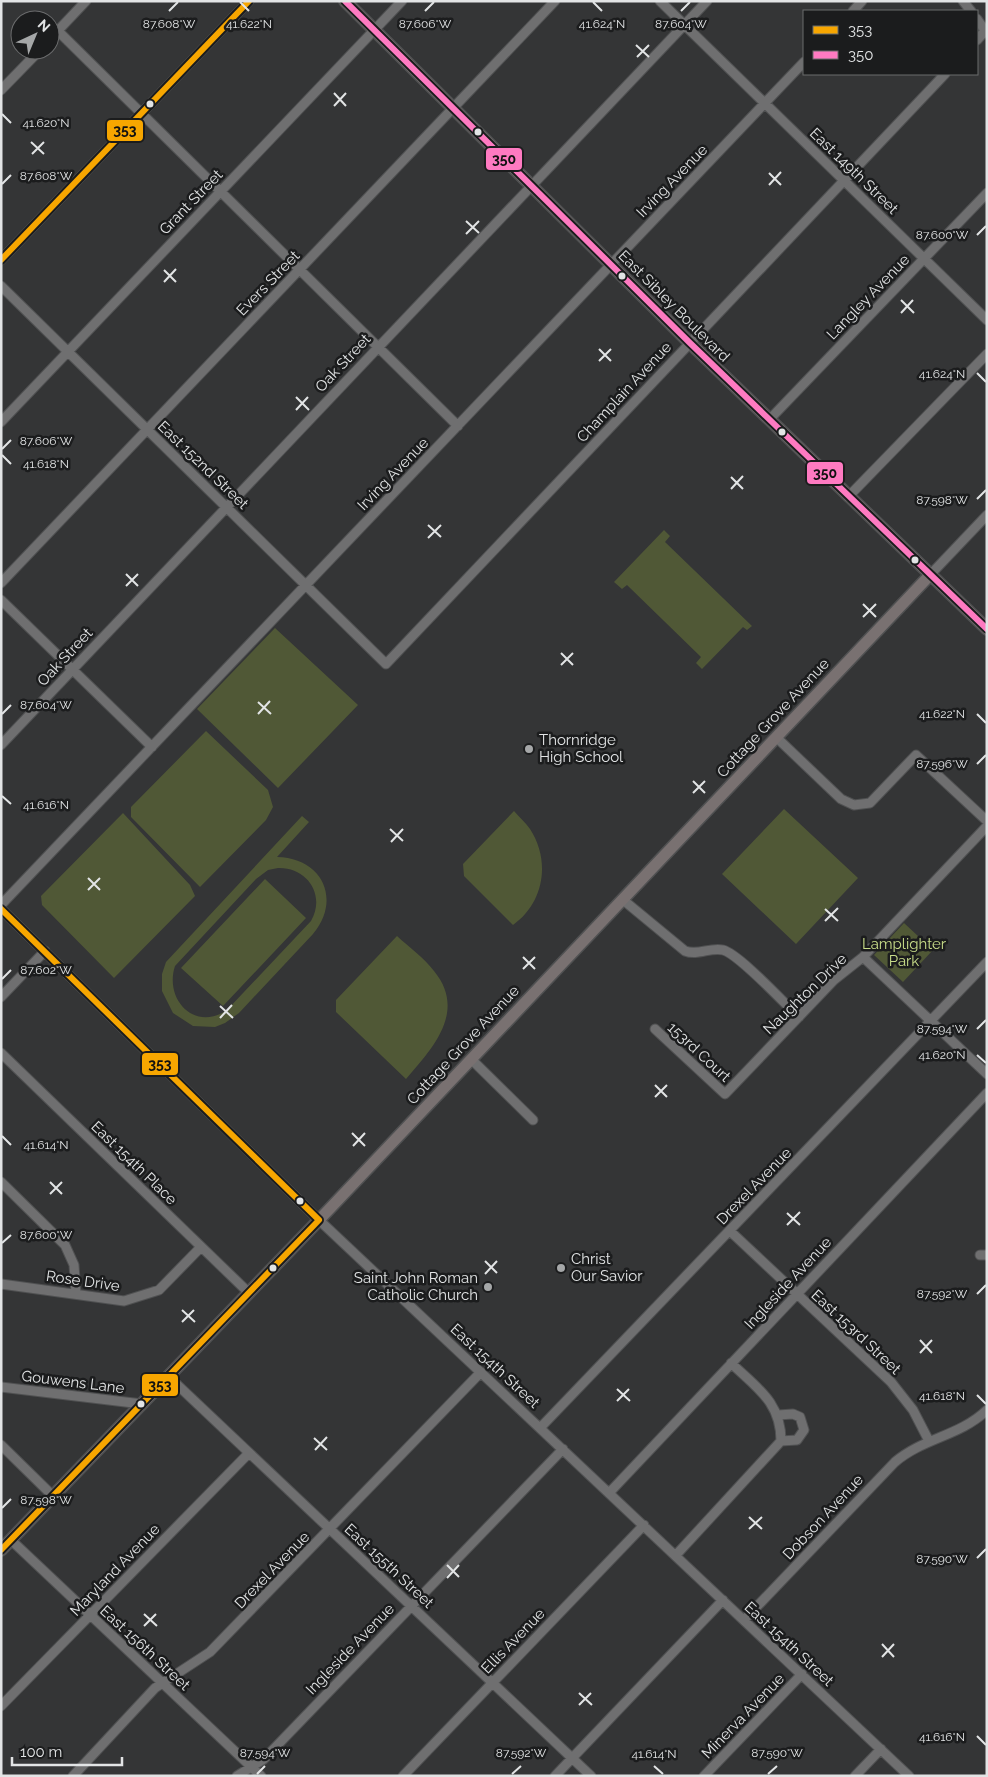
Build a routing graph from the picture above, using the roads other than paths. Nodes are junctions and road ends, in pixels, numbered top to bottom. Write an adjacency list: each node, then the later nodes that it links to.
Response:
1 (86, 1): 10 (street)
2 (249, 1): 20 (street)
3 (345, 1): 11 (main road, East Sibley Boulevard)
4 (402, 1): 11 (street, Grant Street)
5 (555, 1): 19 (street, Evers Street)
6 (660, 1): 9 (street)
7 (707, 1): 9 (street, Oak Street)
8 (978, 20): 12 (street)
9 (684, 25): 18 (street, East 149th Street); 22 (street, Oak Street)
10 (60, 29)
11 (374, 30): 19 (main road, East Sibley Boulevard); 23 (street, Grant Street)
12 (986, 32)
13 (60, 33): 20 (street)
14 (30, 60): 17 (street)
15 (803, 63): 18 (street, Irving Avenue)
16 (944, 75): 21 (street, Champlain Avenue)
17 (1, 90)
18 (765, 104): 21 (street, East 149th Street); 27 (street, Irving Avenue)
19 (452, 109): 22 (main road, East Sibley Boulevard); 28 (street, Evers Street)
20 (141, 114): 23 (street); 26 (street)
21 (844, 180): 25 (street, East 149th Street); 31 (street, Champlain Avenue)
22 (530, 186): 27 (main road, East Sibley Boulevard); 32 (street, Oak Street)
23 (220, 192): 28 (street); 33 (street, Grant Street)
24 (987, 193): 25 (street, Langley Avenue)
25 (924, 259): 30 (street, East 149th Street); 35 (street, Langley Avenue)
26 (1, 260)
27 (611, 265): 31 (main road, East Sibley Boulevard); 37 (street, Irving Avenue)
28 (299, 270): 32 (street); 38 (street, Evers Street)
29 (1, 286): 33 (street, East 152nd Street)
30 (987, 320)
31 (690, 343): 35 (main road, East Sibley Boulevard); 47 (street, Champlain Avenue)
32 (378, 347): 37 (street); 40 (street, Oak Street)
33 (68, 352): 36 (street, Grant Street); 38 (street, East 152nd Street)
34 (987, 354): 39 (street)
35 (769, 420): 39 (main road, East Sibley Boulevard)
36 (1, 422)
37 (458, 426): 44 (street, Irving Avenue)
38 (147, 430): 40 (street, East 152nd Street); 43 (street, Evers Street)
39 (848, 497): 42 (main road, East Sibley Boulevard)
40 (226, 507): 44 (street, East 152nd Street); 48 (street, Oak Street)
41 (987, 515): 42 (street, Cottage Grove Avenue)
42 (930, 575): 46 (main road, East Sibley Boulevard); 49 (main road, Cottage Grove Avenue)
43 (1, 583)
44 (306, 585): 47 (street, East 152nd Street); 51 (street, Irving Avenue)
45 (1, 600): 48 (street)
46 (987, 629)
47 (386, 664)
48 (72, 670): 50 (street, Oak Street); 51 (street)
49 (776, 737): 52 (street); 54 (main road, Cottage Grove Avenue)
50 (1, 745)
51 (152, 747): 55 (street, Irving Avenue)
52 (987, 821)
53 (987, 826): 58 (street, Naughton Drive)
54 (622, 899): 61 (street); 65 (main road, Cottage Grove Avenue)
55 (1, 905)
56 (1, 909): 57 (street, East 154th Street)
57 (45, 951): 60 (street); 71 (street, East 154th Street)
58 (863, 957): 61 (street, Naughton Drive); 62 (street)
59 (987, 962): 62 (street, Drexel Avenue)
60 (1, 997)
61 (799, 1017): 68 (street, Naughton Drive)
62 (931, 1020): 66 (street); 72 (street, Drexel Avenue)
63 (656, 1029): 68 (street, 153rd Court)
64 (1, 1053): 73 (street, East 154th Place)
65 (471, 1059): 69 (street); 71 (main road, Cottage Grove Avenue)
66 (987, 1074)
67 (987, 1093): 77 (street, Ingleside Avenue)
68 (724, 1094)
69 (532, 1120)
70 (1, 1182): 76 (street)
71 (319, 1220): 75 (main road, Cottage Grove Avenue); 79 (street, East 154th Street)
72 (730, 1231): 77 (street, East 153rd Street); 85 (street, Drexel Avenue)
73 (201, 1247): 75 (street, East 154th Place); 76 (street, Rose Drive)
74 (1, 1284): 76 (street, Rose Drive)
75 (248, 1292): 80 (main road, Cottage Grove Avenue)
76 (76, 1294)
77 (796, 1294): 78 (street, Ingleside Avenue); 87 (street, East 153rd Street)
78 (731, 1363): 84 (street); 91 (street, Ingleside Avenue)
79 (481, 1372): 85 (street, East 154th Street); 94 (street, Drexel Avenue)
80 (168, 1376): 82 (main road, Cottage Grove Avenue); 90 (street, East 155th Street)
81 (1, 1388): 82 (street, Gouwens Lane)
82 (142, 1404): 92 (main road, Cottage Grove Avenue)
83 (987, 1410): 87 (street, Dobson Avenue)
84 (778, 1415): 86 (street); 86 (street)
85 (540, 1428): 89 (street, East 154th Street)
86 (781, 1440): 97 (street)
87 (929, 1441): 101 (street, Dobson Avenue)
88 (1, 1445): 92 (street)
89 (563, 1449): 91 (street, East 154th Street); 99 (street, Ingleside Avenue)
90 (249, 1452): 94 (street, East 155th Street); 100 (street, Maryland Avenue)
91 (609, 1492): 93 (street, East 154th Street)
92 (53, 1496): 95 (main road, Cottage Grove Avenue)
93 (644, 1525): 97 (street, East 154th Street); 103 (street, Ellis Avenue)
94 (330, 1530): 99 (street, East 155th Street); 104 (street, Drexel Avenue)
95 (11, 1540): 96 (main road, Cottage Grove Avenue); 100 (street, East 156th Street)
96 (1, 1550)
97 (676, 1555): 98 (street, East 154th Street)
98 (723, 1600): 101 (street, East 154th Street); 107 (street)
99 (411, 1606): 103 (street, East 155th Street); 108 (street, Ingleside Avenue)
100 (90, 1615): 104 (street, East 156th Street); 105 (street, Maryland Avenue)
101 (744, 1620): 102 (street, East 154th Street)
102 (802, 1674): 106 (street, East 154th Street); 115 (street, Minerva Avenue)
103 (492, 1683): 107 (street, East 155th Street); 112 (street, Ellis Avenue)
104 (163, 1684): 108 (street, East 156th Street); 109 (street, Drexel Avenue)
105 (1, 1706)
106 (881, 1749): 116 (street); 117 (street, East 154th Street)
107 (572, 1758): 113 (street); 114 (street, East 155th Street)
108 (252, 1767): 110 (street, Ingleside Avenue); 111 (street, East 156th Street)
109 (73, 1776)
110 (237, 1776)
111 (260, 1776)
112 (403, 1776)
113 (554, 1776)
114 (591, 1776)
115 (704, 1776)
116 (855, 1776)
117 (909, 1776)

